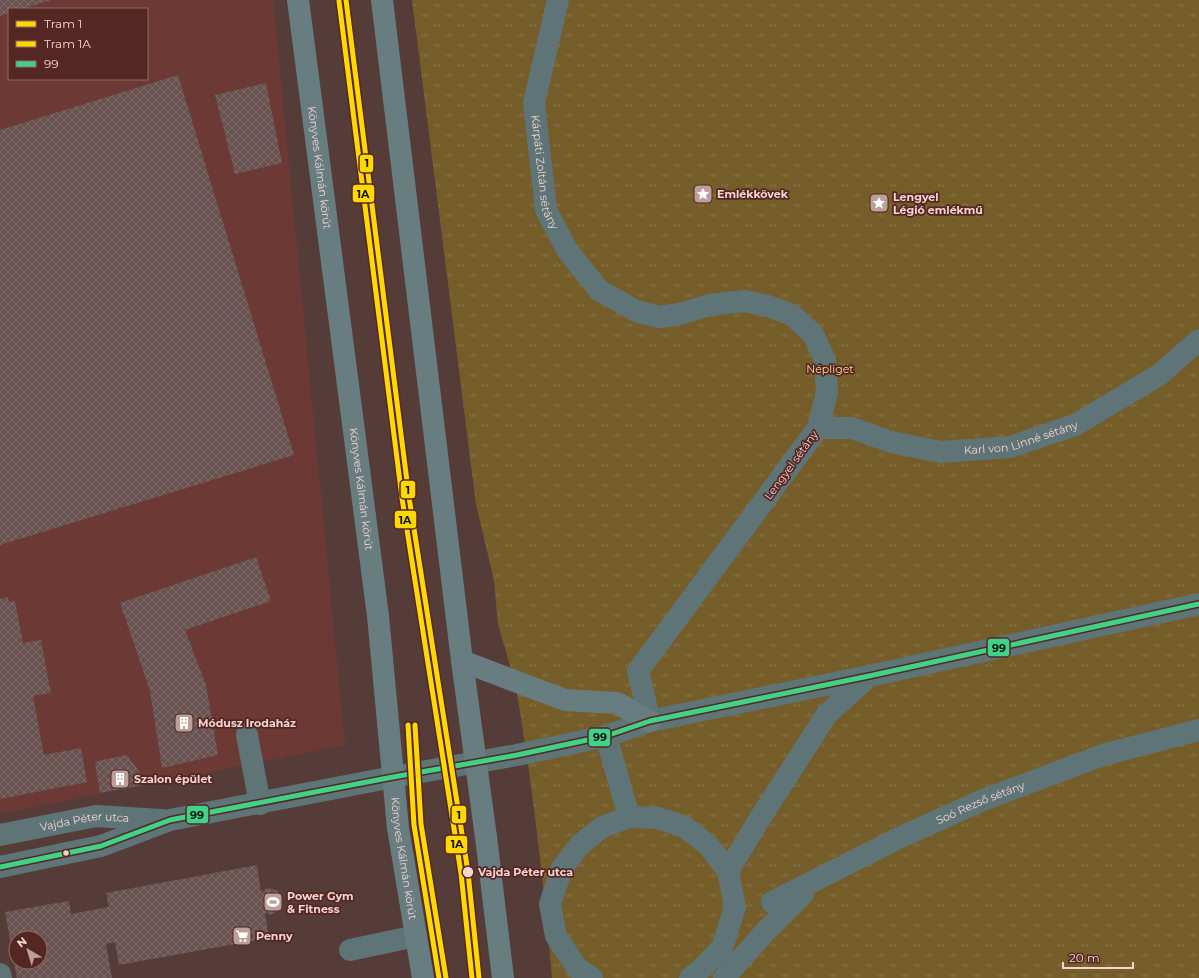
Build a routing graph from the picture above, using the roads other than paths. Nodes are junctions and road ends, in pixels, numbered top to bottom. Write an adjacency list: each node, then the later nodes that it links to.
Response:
1 (298, 0): 15 (main road, Könyves Kálmán körút)
2 (382, 0): 8 (main road)
3 (558, 0): 4 (street, Kárpáti Zoltán sétány)
4 (636, 312): 6 (street, Lengyel sétány)
5 (1199, 340): 6 (street, Karl von Linné sétány)
6 (818, 428): 10 (street, Lengyel sétány)
7 (1199, 604): 9 (street, Vajda Péter utca)
8 (462, 661): 10 (main road); 14 (main road)
9 (869, 676): 10 (street, Vajda Péter utca); 21 (street)
10 (650, 721): 13 (street, Vajda Péter utca)
11 (1199, 730): 22 (street, Soó Rezső sétány)
12 (247, 735): 16 (street)
13 (606, 736): 14 (street, Vajda Péter utca); 17 (street)
14 (476, 763): 15 (street, Vajda Péter utca); 29 (main road)
15 (393, 777): 16 (street, Vajda Péter utca); 24 (main road, Könyves Kálmán körút)
16 (260, 804): 18 (street, Vajda Péter utca)
17 (629, 817): 21 (street); 30 (street)
18 (170, 820): 19 (street, Vajda Péter utca); 20 (street, Vajda Péter utca)
19 (0, 834)
20 (0, 867)
21 (728, 871): 31 (street)
22 (818, 880): 23 (street, Soó Rezső sétány); 32 (street)
23 (772, 902)
24 (416, 936): 25 (street); 28 (main road, Könyves Kálmán körút)
25 (350, 950)
26 (0, 974): 27 (street)
27 (1, 978)
28 (423, 978)
29 (503, 978)
30 (592, 978)
31 (690, 978)
32 (724, 978)

